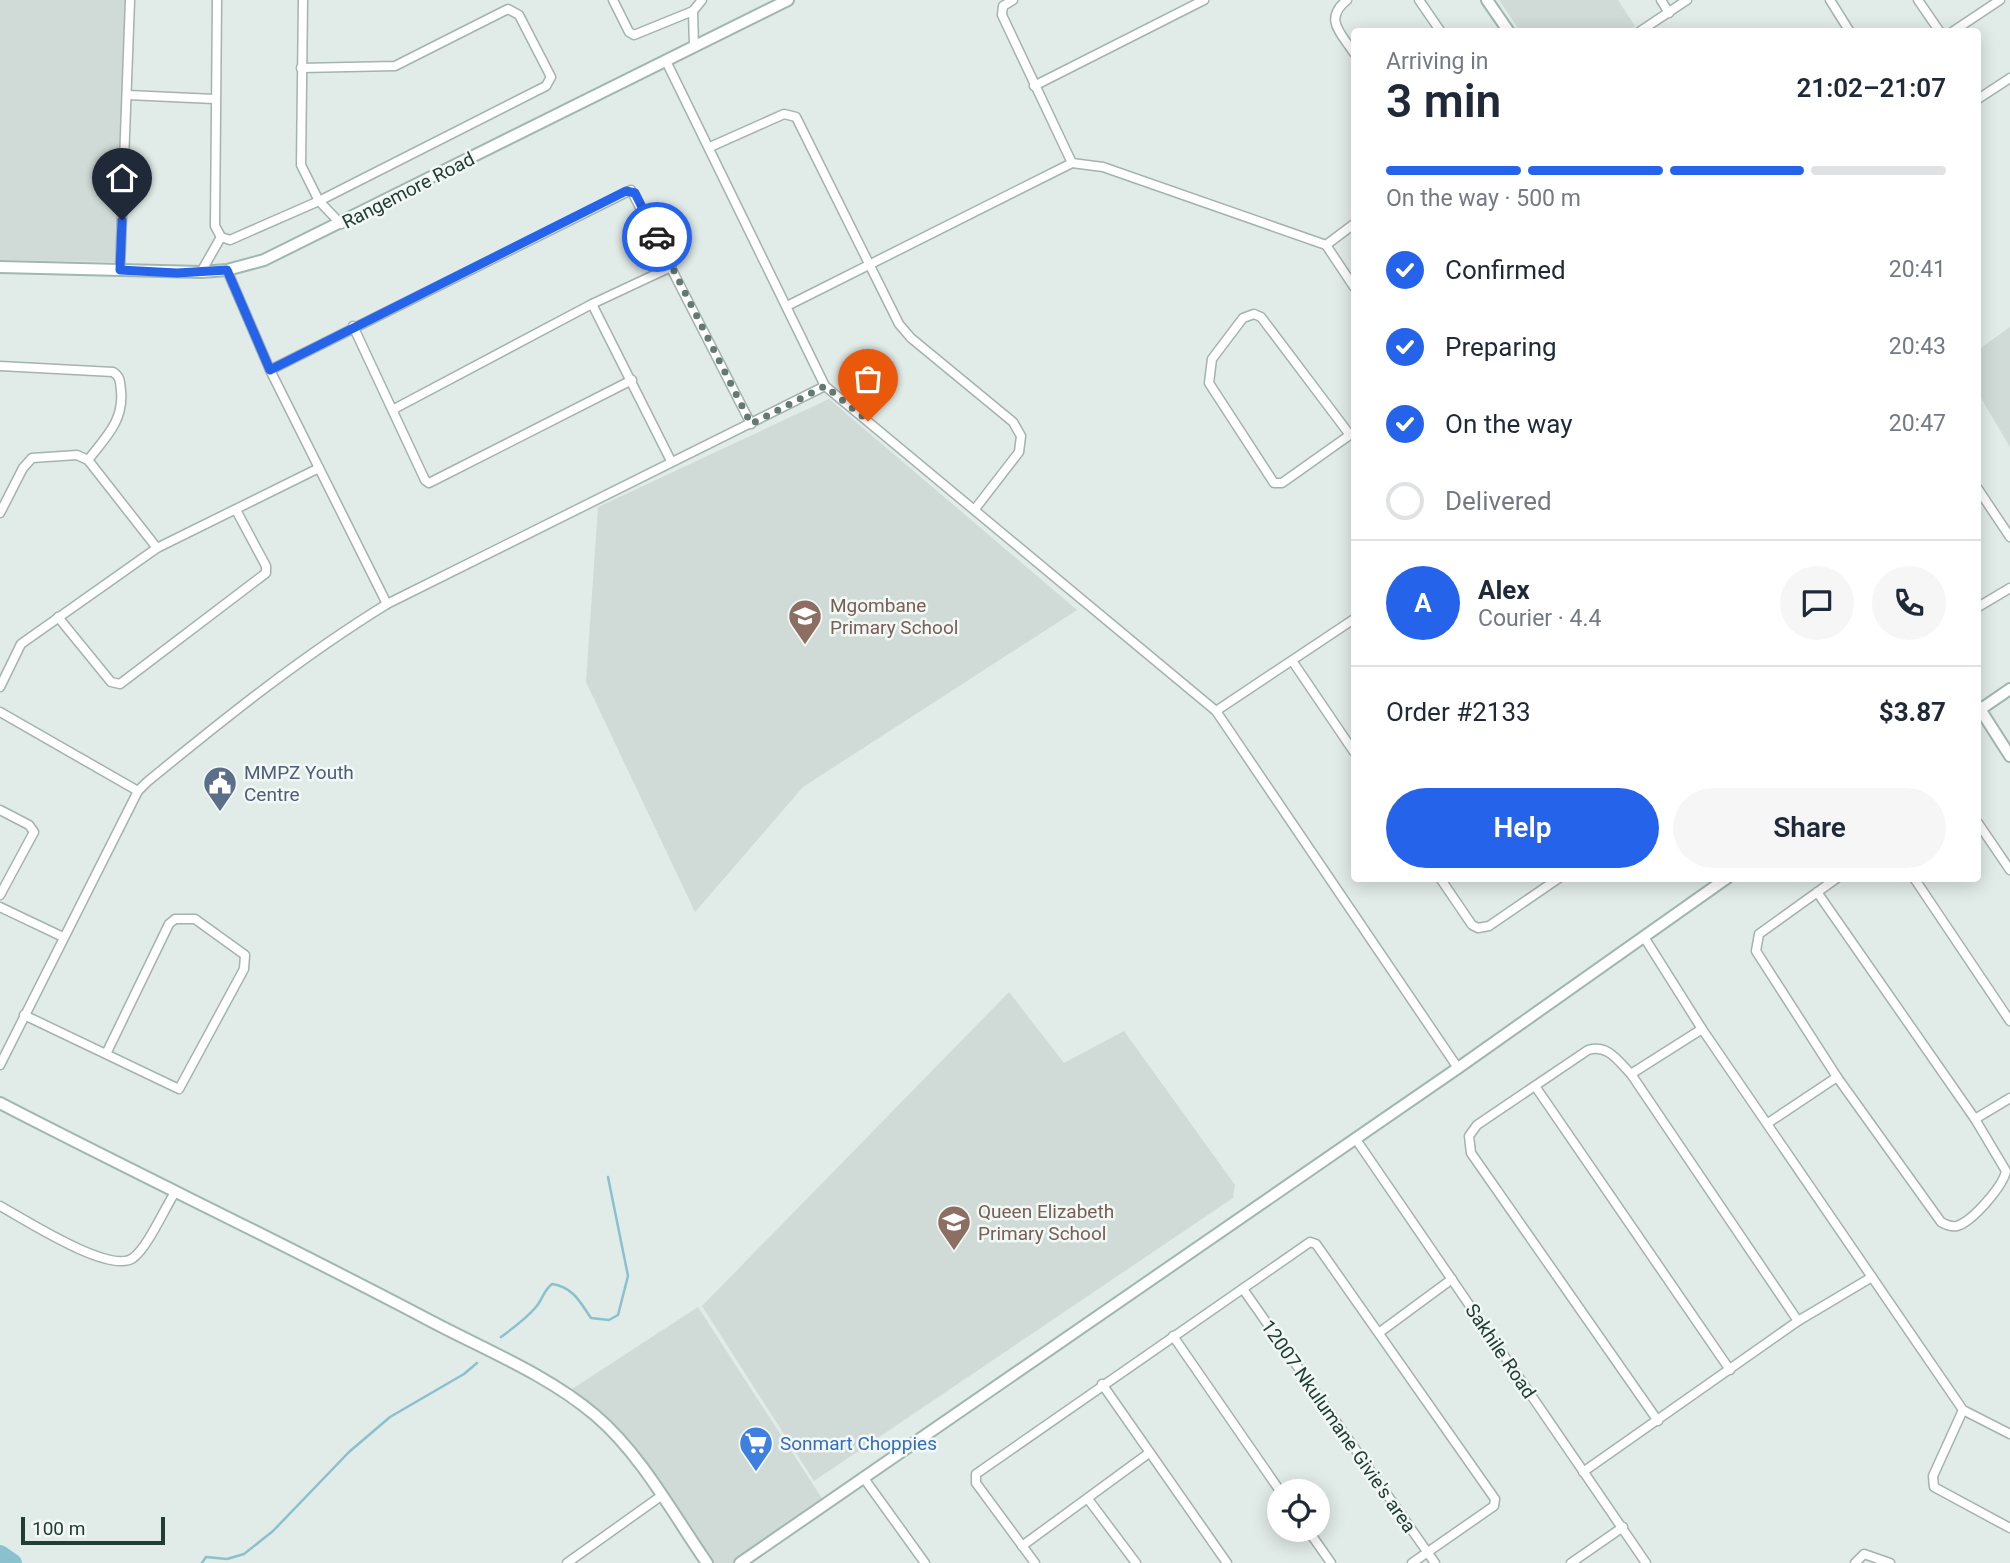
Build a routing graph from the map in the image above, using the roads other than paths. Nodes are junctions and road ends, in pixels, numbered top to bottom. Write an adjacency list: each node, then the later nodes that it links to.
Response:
1 (130, 0): 31 (street)
2 (217, 0): 33 (street)
3 (303, 0): 28 (street)
4 (613, 0): 17 (street)
5 (702, 0): 17 (street)
6 (788, 0): 25 (street, Rangemore Road)
7 (1013, 0): 30 (street)
8 (1204, 0): 30 (street)
9 (1347, 0): 26 (street)
10 (1419, 0): 19 (street)
11 (1487, 0): 20 (street)
12 (1661, 0): 18 (street)
13 (1687, 0): 18 (street)
14 (1830, 0): 22 (street)
15 (1918, 0): 23 (street)
16 (2000, 0): 24 (street)
17 (693, 11): 25 (street)
18 (1669, 13): 21 (street)
19 (1438, 28)
20 (1506, 28)
21 (1645, 28)
22 (1848, 28)
23 (1937, 28)
24 (1958, 28)
25 (694, 47): 27 (street, Rangemore Road)
26 (1351, 48)
27 (666, 61): 34 (street); 37 (street, Rangemore Road)
28 (301, 68): 36 (street); 36 (street)
29 (2010, 78): 32 (street)
30 (1034, 86): 35 (street)
31 (128, 95): 33 (street); 44 (street)
32 (1981, 97)
33 (214, 99): 39 (street)
34 (710, 147): 41 (street); 49 (street)
35 (1072, 163): 40 (street); 41 (street)
36 (319, 201): 37 (street); 39 (street)
37 (341, 224): 45 (street, Rangemore Road)
38 (1351, 226): 40 (street)
39 (221, 237): 46 (street)
40 (1326, 245): 47 (street)
41 (870, 264): 49 (street); 63 (street)
42 (0, 267): 44 (street, Rangemore Road)
43 (671, 267): 48 (street); 50 (street); 56 (street)
44 (120, 270): 46 (street, Rangemore Road)
45 (227, 270): 46 (street, Rangemore Road); 52 (street)
46 (201, 272)
47 (1351, 282)
48 (592, 304): 53 (street); 55 (street)
49 (787, 306): 54 (street)
50 (353, 326): 52 (street); 55 (street)
51 (0, 366): 59 (street)
52 (270, 370): 61 (street)
53 (632, 380): 55 (street); 60 (street)
54 (825, 386): 56 (street); 63 (street)
55 (394, 409)
56 (751, 424): 60 (street)
57 (1351, 432): 58 (street)
58 (1351, 434)
59 (88, 460): 65 (street); 67 (street)
60 (671, 461): 69 (street)
61 (319, 468): 64 (street); 69 (street)
62 (1981, 494): 66 (street)
63 (975, 509): 78 (street)
64 (236, 510): 67 (street); 71 (street)
65 (0, 513)
66 (2010, 537)
67 (157, 548): 71 (street)
68 (2010, 587): 70 (street)
69 (387, 604): 82 (street)
70 (1981, 605)
71 (58, 617): 74 (street)
72 (1351, 621): 73 (street)
73 (1293, 662): 78 (street); 80 (street)
74 (0, 687)
75 (2010, 689): 76 (street)
76 (1981, 707)
77 (0, 712): 82 (street)
78 (1216, 712): 101 (street)
79 (1981, 713): 81 (street)
80 (1351, 748)
81 (2010, 756)
82 (138, 791): 94 (street)
83 (0, 810): 92 (street)
84 (1981, 826): 85 (street)
85 (2010, 870)
86 (1443, 882): 87 (street)
87 (1550, 882)
88 (1721, 882): 95 (street)
89 (1831, 882): 91 (street)
90 (1917, 882): 97 (street)
91 (1817, 892): 103 (street); 107 (street)
92 (0, 895)
93 (0, 907): 94 (street)
94 (63, 937): 96 (street)
95 (1644, 937): 98 (street); 101 (street)
96 (24, 1015): 99 (street); 100 (street)
97 (2010, 1021)
98 (1702, 1029): 102 (street); 108 (street)
99 (106, 1054): 99 (street)
100 (0, 1065)
101 (1458, 1068): 109 (street)
102 (1631, 1074): 104 (street); 115 (street)
103 (1837, 1076): 107 (street); 108 (street)
104 (1535, 1086): 118 (street); 121 (street)
105 (2010, 1098): 107 (street)
106 (0, 1103): 110 (street)
107 (1975, 1119)
108 (1768, 1123): 112 (street)
109 (1355, 1138): 113 (street, Sakhile Road); 125 (street)
110 (174, 1194): 111 (street); 127 (street)
111 (0, 1206)
112 (1872, 1277): 115 (street); 120 (street)
113 (1452, 1279): 116 (street); 124 (street, Sakhile Road)
114 (1243, 1289): 116 (street); 117 (street); 133 (street, 12007 Nkulumane Givie's area)
115 (1798, 1321): 118 (street)
116 (1380, 1332): 133 (street)
117 (1173, 1336): 119 (street); 126 (street)
118 (1730, 1370): 121 (street)
119 (1102, 1384): 123 (street); 132 (street)
120 (1963, 1410): 122 (street); 130 (street)
121 (1658, 1421): 124 (street)
122 (2010, 1434)
123 (1149, 1453): 128 (street); 141 (street)
124 (1583, 1472): 129 (street, Sakhile Road)
125 (863, 1477): 134 (street); 137 (street)
126 (1272, 1479)
127 (661, 1496): 135 (street); 136 (street)
128 (1088, 1499): 132 (street); 140 (street)
129 (1623, 1527): 145 (street); 146 (street, Sakhile Road)
130 (2010, 1528)
131 (1316, 1542): 142 (street)
132 (1023, 1546): 139 (street)
133 (1427, 1553): 143 (street); 144 (street, 12007 Nkulumane Givie's area)
134 (923, 1560): 138 (street)
135 (567, 1563)
136 (706, 1563)
137 (740, 1563)
138 (911, 1563)
139 (1035, 1563)
140 (1136, 1563)
141 (1227, 1563)
142 (1331, 1563)
143 (1412, 1563)
144 (1435, 1563)
145 (1571, 1563)
146 (1646, 1563)
147 (1855, 1563): 148 (street)
148 (1890, 1563)

